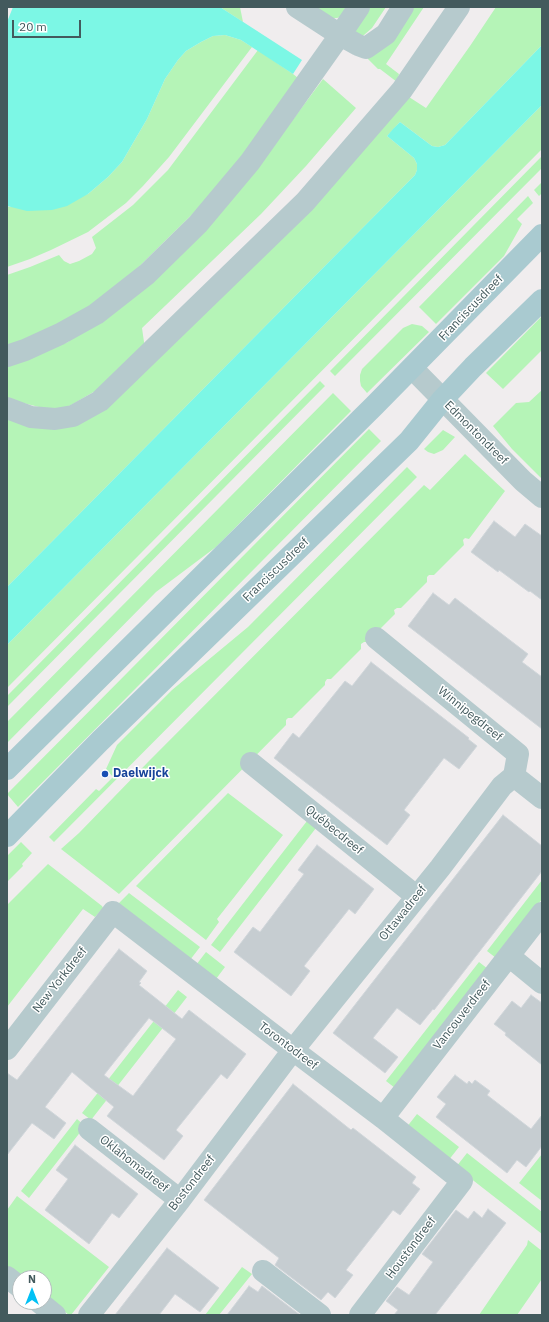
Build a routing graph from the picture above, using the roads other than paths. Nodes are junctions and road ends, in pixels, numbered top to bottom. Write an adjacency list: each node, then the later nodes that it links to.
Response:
1 (297, 7): 5 (street)
2 (359, 7): 5 (street)
3 (403, 7): 5 (street)
4 (459, 7): 11 (street)
5 (340, 35): 8 (street)
6 (542, 235): 9 (main road, Franciscusdreef)
7 (542, 300): 10 (main road, Franciscusdreef)
8 (7, 356)
9 (412, 368): 10 (street, Edmontondreef); 15 (main road, Franciscusdreef)
10 (442, 400): 12 (street, Edmontondreef); 18 (main road, Franciscusdreef)
11 (7, 408)
12 (542, 497)
13 (376, 638): 16 (street, Winnipegdreef)
14 (251, 763): 19 (street, Québecdreef)
15 (7, 769)
16 (514, 776): 17 (street); 19 (street, Ottawadreef)
17 (542, 798)
18 (7, 836)
19 (416, 896): 25 (street, Ottawadreef)
20 (113, 912): 24 (street, New Yorkdreef); 25 (street, Torontodreef)
21 (542, 913): 22 (street, Vancouverdreef)
22 (509, 956): 23 (street); 26 (street, Vancouverdreef)
23 (542, 983)
24 (7, 1049)
25 (293, 1050): 26 (street, Torontodreef); 29 (street, Bostondreef)
26 (383, 1118): 28 (street, Torontodreef)
27 (89, 1129): 29 (street, Oklahomadreef)
28 (462, 1181): 33 (street, Houstondreef)
29 (180, 1200): 31 (street, Bostondreef)
30 (263, 1271): 32 (street)
31 (90, 1315)
32 (320, 1315)
33 (360, 1315)

